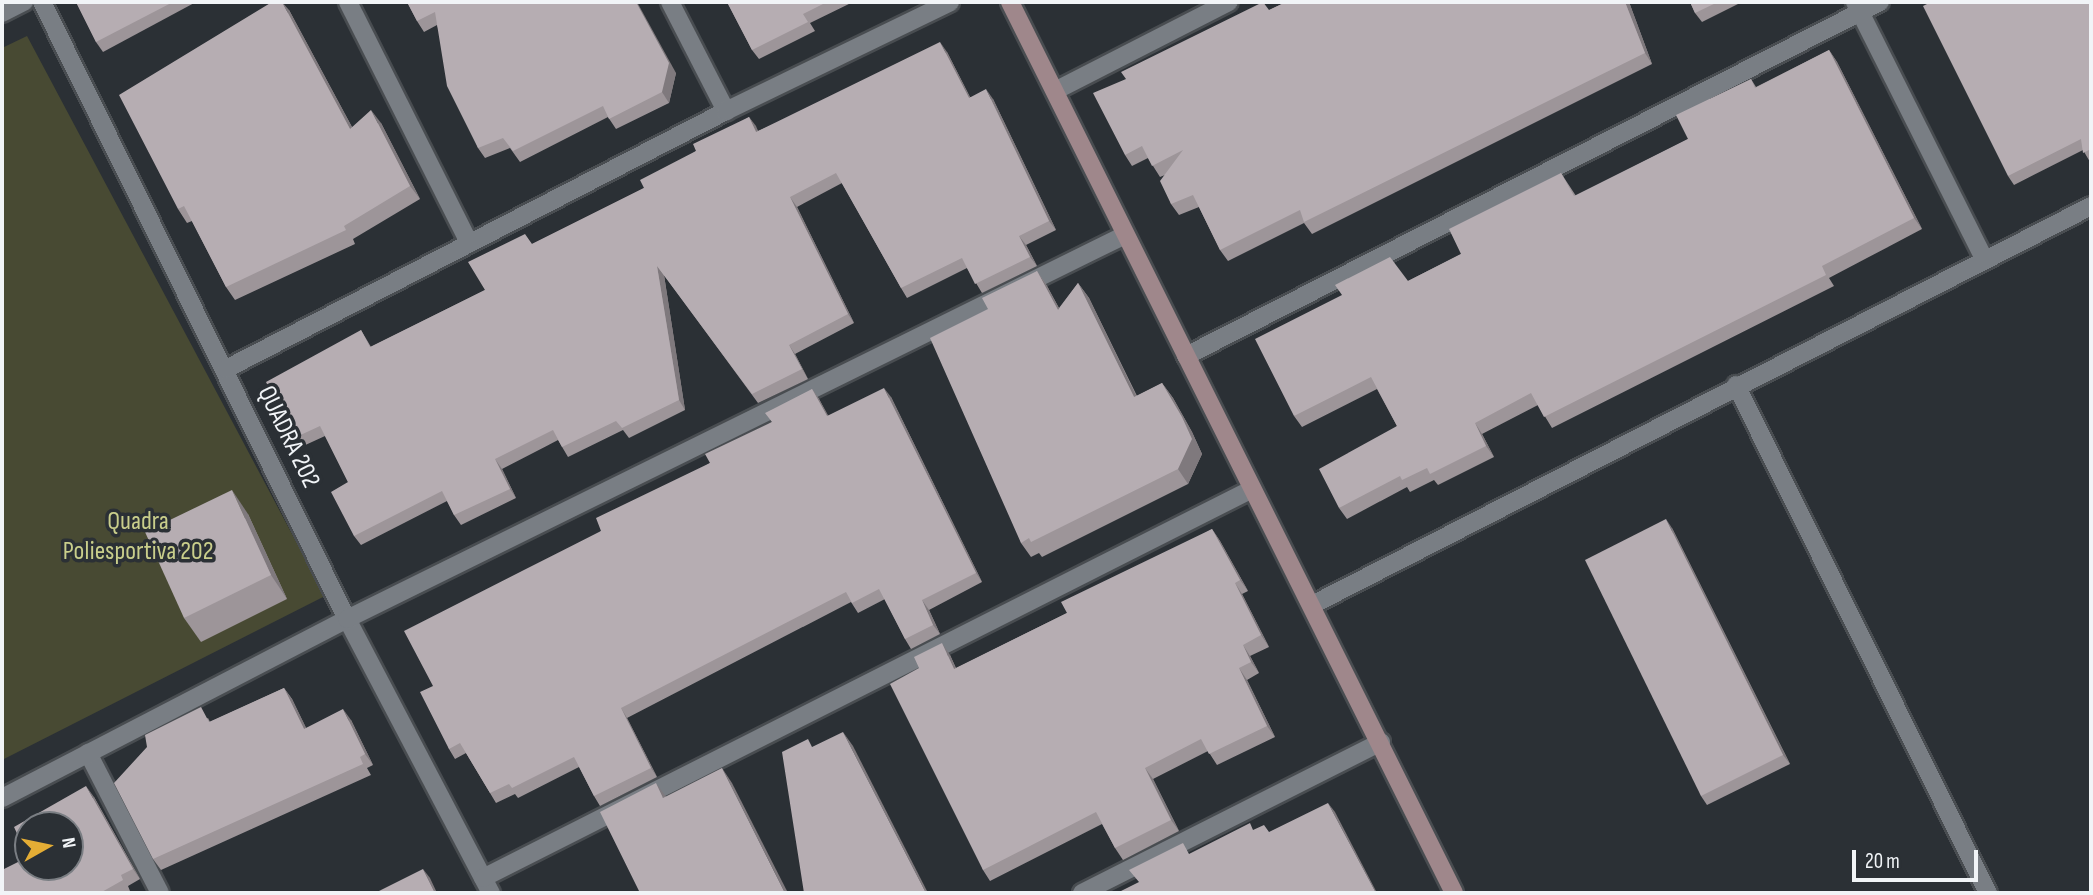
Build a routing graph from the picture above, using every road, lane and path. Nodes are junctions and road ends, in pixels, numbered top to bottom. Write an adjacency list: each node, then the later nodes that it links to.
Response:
1 (24, 2): 10 (street)
2 (42, 2): 18 (street, QUADRA 202)
3 (348, 2): 15 (street)
4 (670, 2): 12 (street)
5 (950, 2): 12 (street)
6 (1010, 2): 11 (street)
7 (1229, 2): 11 (street)
8 (1880, 2): 9 (street)
9 (1858, 7): 16 (street); 17 (street)
10 (2, 13)
11 (1055, 91): 14 (street)
12 (726, 111): 15 (street)
13 (2091, 205): 16 (street)
14 (1125, 235): 17 (street); 22 (street)
15 (468, 243): 18 (street)
16 (1984, 258): 19 (street)
17 (1186, 356): 20 (street)
18 (226, 369): 22 (street, QUADRA 202)
19 (1736, 385): 21 (street); 30 (street)
20 (1252, 489): 21 (street); 26 (street)
21 (1312, 605): 23 (street)
22 (347, 620): 24 (street); 26 (street, QUADRA 202)
23 (1381, 742): 28 (street); 29 (street)
24 (88, 753): 25 (street); 27 (street)
25 (2, 798)
26 (487, 886)
27 (160, 893)
28 (1082, 893)
29 (1454, 893)
30 (1988, 893)

